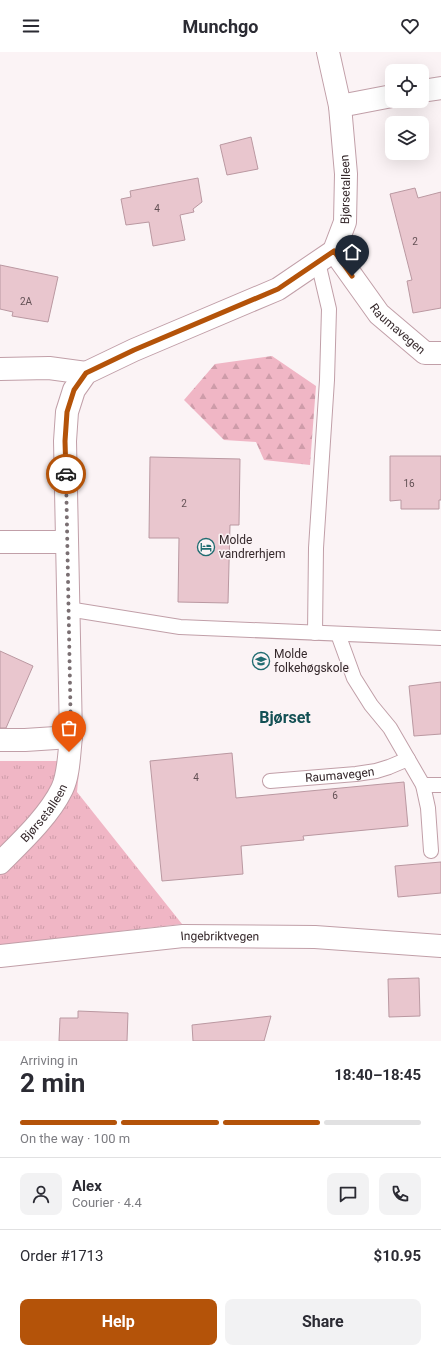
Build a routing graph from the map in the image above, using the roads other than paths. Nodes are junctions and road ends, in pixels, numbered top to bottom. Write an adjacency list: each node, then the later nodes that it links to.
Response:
1 (328, 52): 5 (main road, Bjørsetalleen)
2 (441, 88): 3 (main road)
3 (429, 90)
4 (385, 97): 5 (main road)
5 (340, 106): 6 (main road, Bjørsetalleen)
6 (326, 257): 7 (main road, Raumavegen); 9 (main road, Bjørsetalleen); 13 (lane)
7 (441, 353)
8 (0, 369): 9 (main road)
9 (86, 373): 11 (main road, Bjørsetalleen)
10 (0, 542): 11 (main road)
11 (67, 542): 12 (main road, Bjørsetalleen)
12 (68, 610): 13 (lane); 16 (main road, Bjørsetalleen)
13 (315, 633): 14 (lane)
14 (338, 634): 15 (lane); 18 (lane)
15 (441, 638)
16 (71, 737): 17 (main road); 23 (main road, Bjørsetalleen)
17 (0, 740)
18 (408, 759): 19 (lane, Raumavegen); 20 (lane)
19 (270, 781)
20 (423, 785): 21 (lane); 22 (lane)
21 (441, 785)
22 (431, 851)
23 (0, 863)
24 (441, 946): 25 (main road, Ingebriktvegen)
25 (0, 956)

